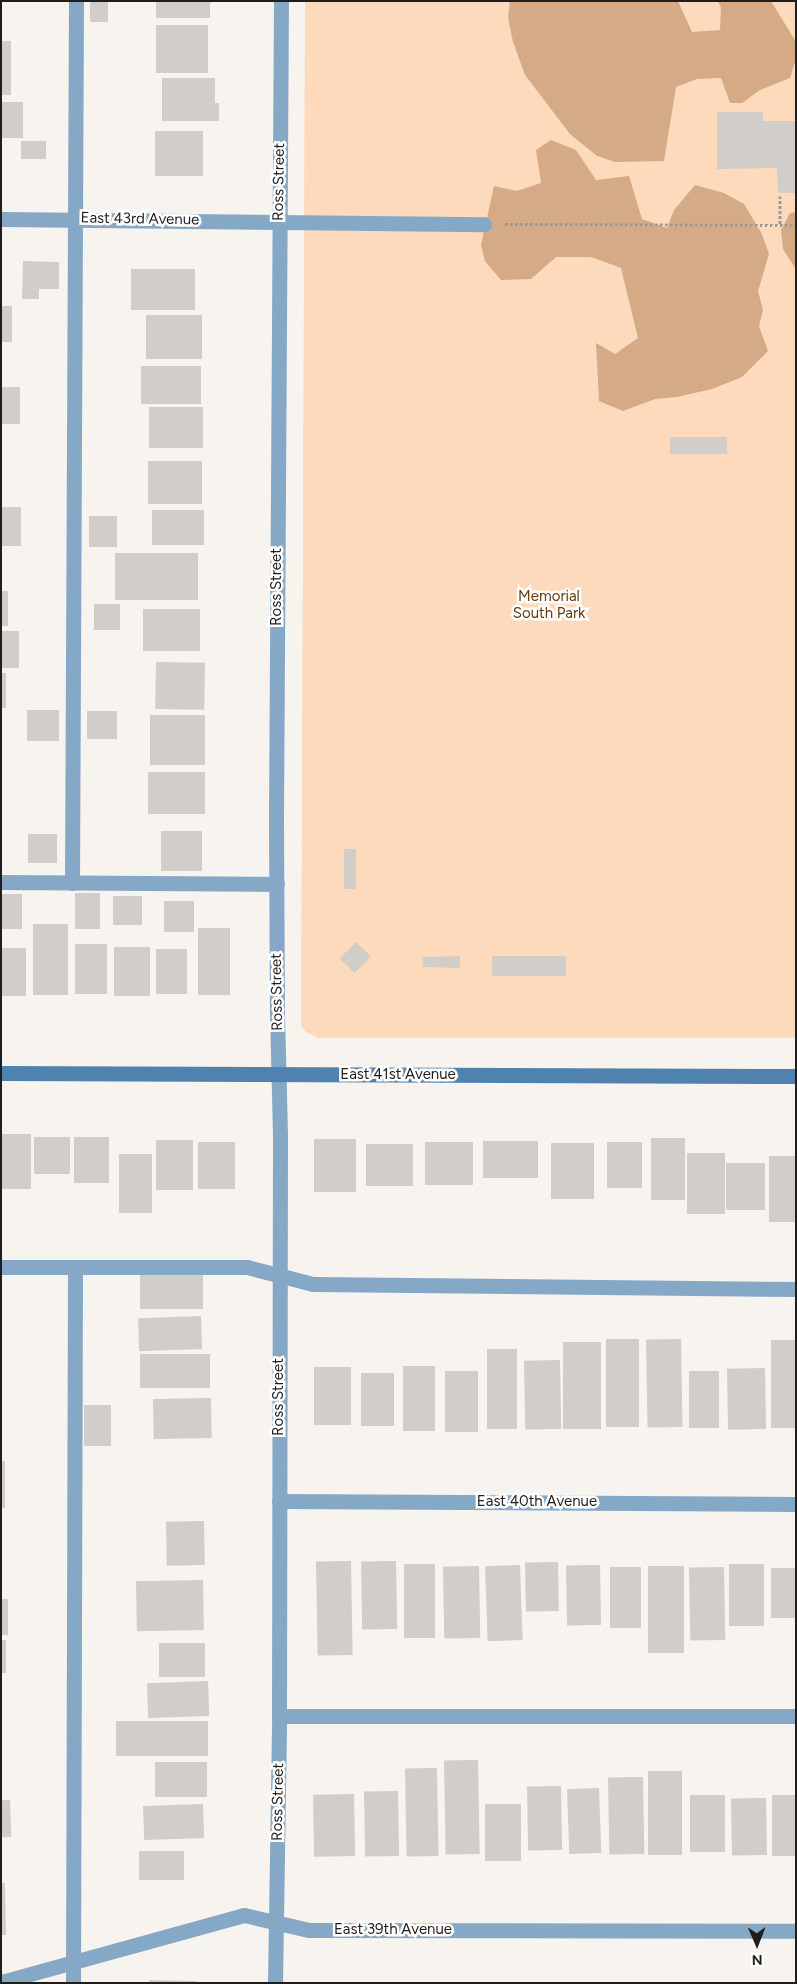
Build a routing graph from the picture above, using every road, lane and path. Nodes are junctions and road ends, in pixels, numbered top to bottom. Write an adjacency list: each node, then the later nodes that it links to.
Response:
1 (76, 1): 4 (street)
2 (281, 1): 6 (street, Ross Street)
3 (780, 196): 8 (path)
4 (75, 218): 5 (street, East 43rd Avenue); 6 (street, East 43rd Avenue); 11 (street)
5 (1, 219)
6 (279, 222): 7 (street, East 43rd Avenue); 12 (street, Ross Street)
7 (484, 224): 8 (path)
8 (780, 225): 9 (path)
9 (796, 225)
10 (1, 882): 11 (street)
11 (72, 883): 12 (street)
12 (277, 884): 14 (street, Ross Street)
13 (1, 1073): 14 (main road, East 41st Avenue)
14 (279, 1074): 15 (main road, East 41st Avenue); 18 (street, Ross Street)
15 (796, 1076)
16 (1, 1267): 17 (street)
17 (75, 1267): 18 (street); 26 (street)
18 (280, 1276): 19 (street); 20 (street, Ross Street)
19 (796, 1289)
20 (279, 1501): 21 (street, East 40th Avenue); 22 (street, Ross Street)
21 (796, 1504)
22 (280, 1716): 23 (street); 24 (street, Ross Street)
23 (796, 1716)
24 (277, 1922): 25 (street, East 39th Avenue); 26 (street, East 39th Avenue); 29 (street, Ross Street)
25 (796, 1931)
26 (72, 1962): 27 (street, East 39th Avenue); 28 (street)
27 (1, 1982)
28 (73, 1983)
29 (275, 1983)

